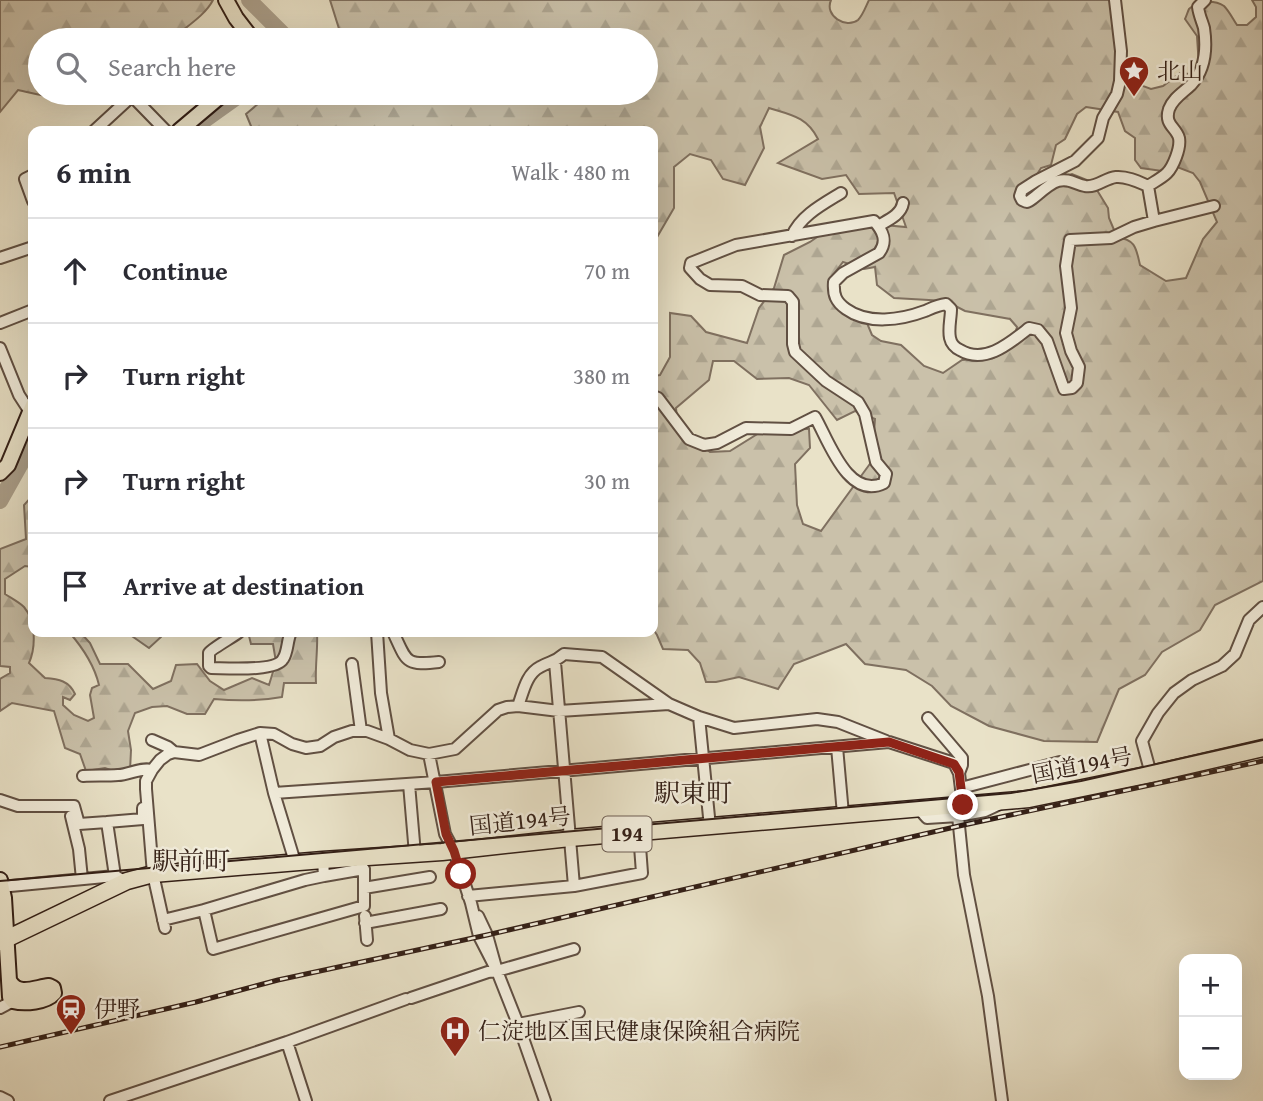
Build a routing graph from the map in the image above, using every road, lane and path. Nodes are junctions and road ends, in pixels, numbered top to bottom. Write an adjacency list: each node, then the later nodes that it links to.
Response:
1 (226, 0): 4 (main road)
2 (1115, 0): 11 (street)
3 (1205, 0): 11 (street)
4 (244, 28)
5 (122, 105): 8 (street)
6 (141, 105): 9 (street)
7 (210, 105): 10 (main road)
8 (99, 126)
9 (161, 126)
10 (185, 126)
11 (1148, 186): 15 (street)
12 (841, 193): 17 (street)
13 (903, 203): 16 (street)
14 (1214, 206): 15 (street)
15 (1154, 221): 16 (street)
16 (878, 226): 17 (street)
17 (792, 236): 23 (street)
18 (28, 249): 19 (street)
19 (0, 258)
20 (28, 312): 21 (street)
21 (0, 323)
22 (0, 348): 24 (street)
23 (658, 398)
24 (28, 405)
25 (28, 418): 26 (main road)
26 (0, 473)
27 (1263, 607): 56 (street)
28 (233, 637): 29 (street)
29 (290, 637)
30 (377, 637): 43 (street)
31 (395, 637): 32 (street)
32 (439, 662)
33 (555, 662): 35 (street); 36 (street); 37 (street)
34 (352, 664): 41 (street)
35 (669, 704): 37 (street); 38 (street)
36 (518, 706): 37 (street); 50 (street)
37 (559, 711): 53 (street)
38 (699, 717): 45 (street); 51 (street)
39 (928, 719): 55 (street)
40 (283, 730): 47 (street)
41 (361, 731): 43 (street); 47 (street)
42 (260, 733): 47 (street); 49 (street); 62 (street)
43 (389, 739): 50 (street)
44 (152, 740): 49 (street)
45 (889, 742): 46 (street); 55 (street)
46 (837, 747): 51 (street); 66 (street)
47 (306, 748)
48 (1263, 748): 56 (highway, 国道194号 / 194)
49 (174, 751): 54 (street)
50 (429, 754): 58 (street)
51 (703, 758): 53 (street); 68 (street)
52 (1060, 762): 60 (street)
53 (564, 769): 58 (street); 70 (street)
54 (152, 770): 57 (street); 61 (street)
55 (959, 772): 60 (street)
56 (1152, 774): 65 (highway, 国道194号 / 194)
57 (83, 776)
58 (436, 782): 59 (street); 71 (street)
59 (409, 783): 62 (street); 72 (street)
60 (961, 788): 65 (street)
61 (146, 789): 67 (street); 75 (street)
62 (274, 793): 73 (street)
63 (0, 800): 64 (street)
64 (70, 806): 67 (street); 77 (street)
65 (960, 811): 66 (highway, 国道194号 / 194); 101 (street)
66 (843, 814): 68 (highway, 国道194号 / 194)
67 (107, 822): 78 (street)
68 (710, 827): 69 (highway, 国道194号 / 194)
69 (639, 833): 70 (highway, 国道194号 / 194); 80 (street)
70 (570, 838): 71 (highway, 国道194号 / 194); 80 (street)
71 (454, 851): 72 (highway, 国道194号 / 194); 82 (street)
72 (415, 854): 74 (highway, 国道194号 / 194)
73 (295, 862): 74 (highway, 国道194号 / 194); 75 (highway, 国道194号 / 194)
74 (323, 868): 81 (street); 85 (street)
75 (153, 874): 78 (highway, 国道194号 / 194); 85 (street)
76 (430, 877): 81 (street)
77 (82, 878): 78 (street); 79 (street)
78 (121, 878): 87 (highway, 国道194号 / 194)
79 (1, 884): 87 (main road)
80 (574, 886): 82 (street)
81 (364, 888): 83 (street)
82 (469, 899): 90 (street)
83 (364, 906): 85 (street); 86 (street)
84 (440, 909): 86 (street)
85 (204, 910)
86 (365, 923): 88 (street)
87 (4, 940): 91 (main road)
88 (367, 940)
89 (574, 949): 90 (street)
90 (497, 970): 94 (street); 95 (street)
91 (10, 982): 92 (main road); 92 (main road)
92 (6, 1005)
93 (579, 1012): 94 (street)
94 (518, 1024): 100 (street)
95 (287, 1042): 98 (street); 99 (street)
96 (0, 1097): 97 (street)
97 (8, 1101)
98 (110, 1101)
99 (306, 1101)
100 (545, 1101)
101 (1002, 1101)

